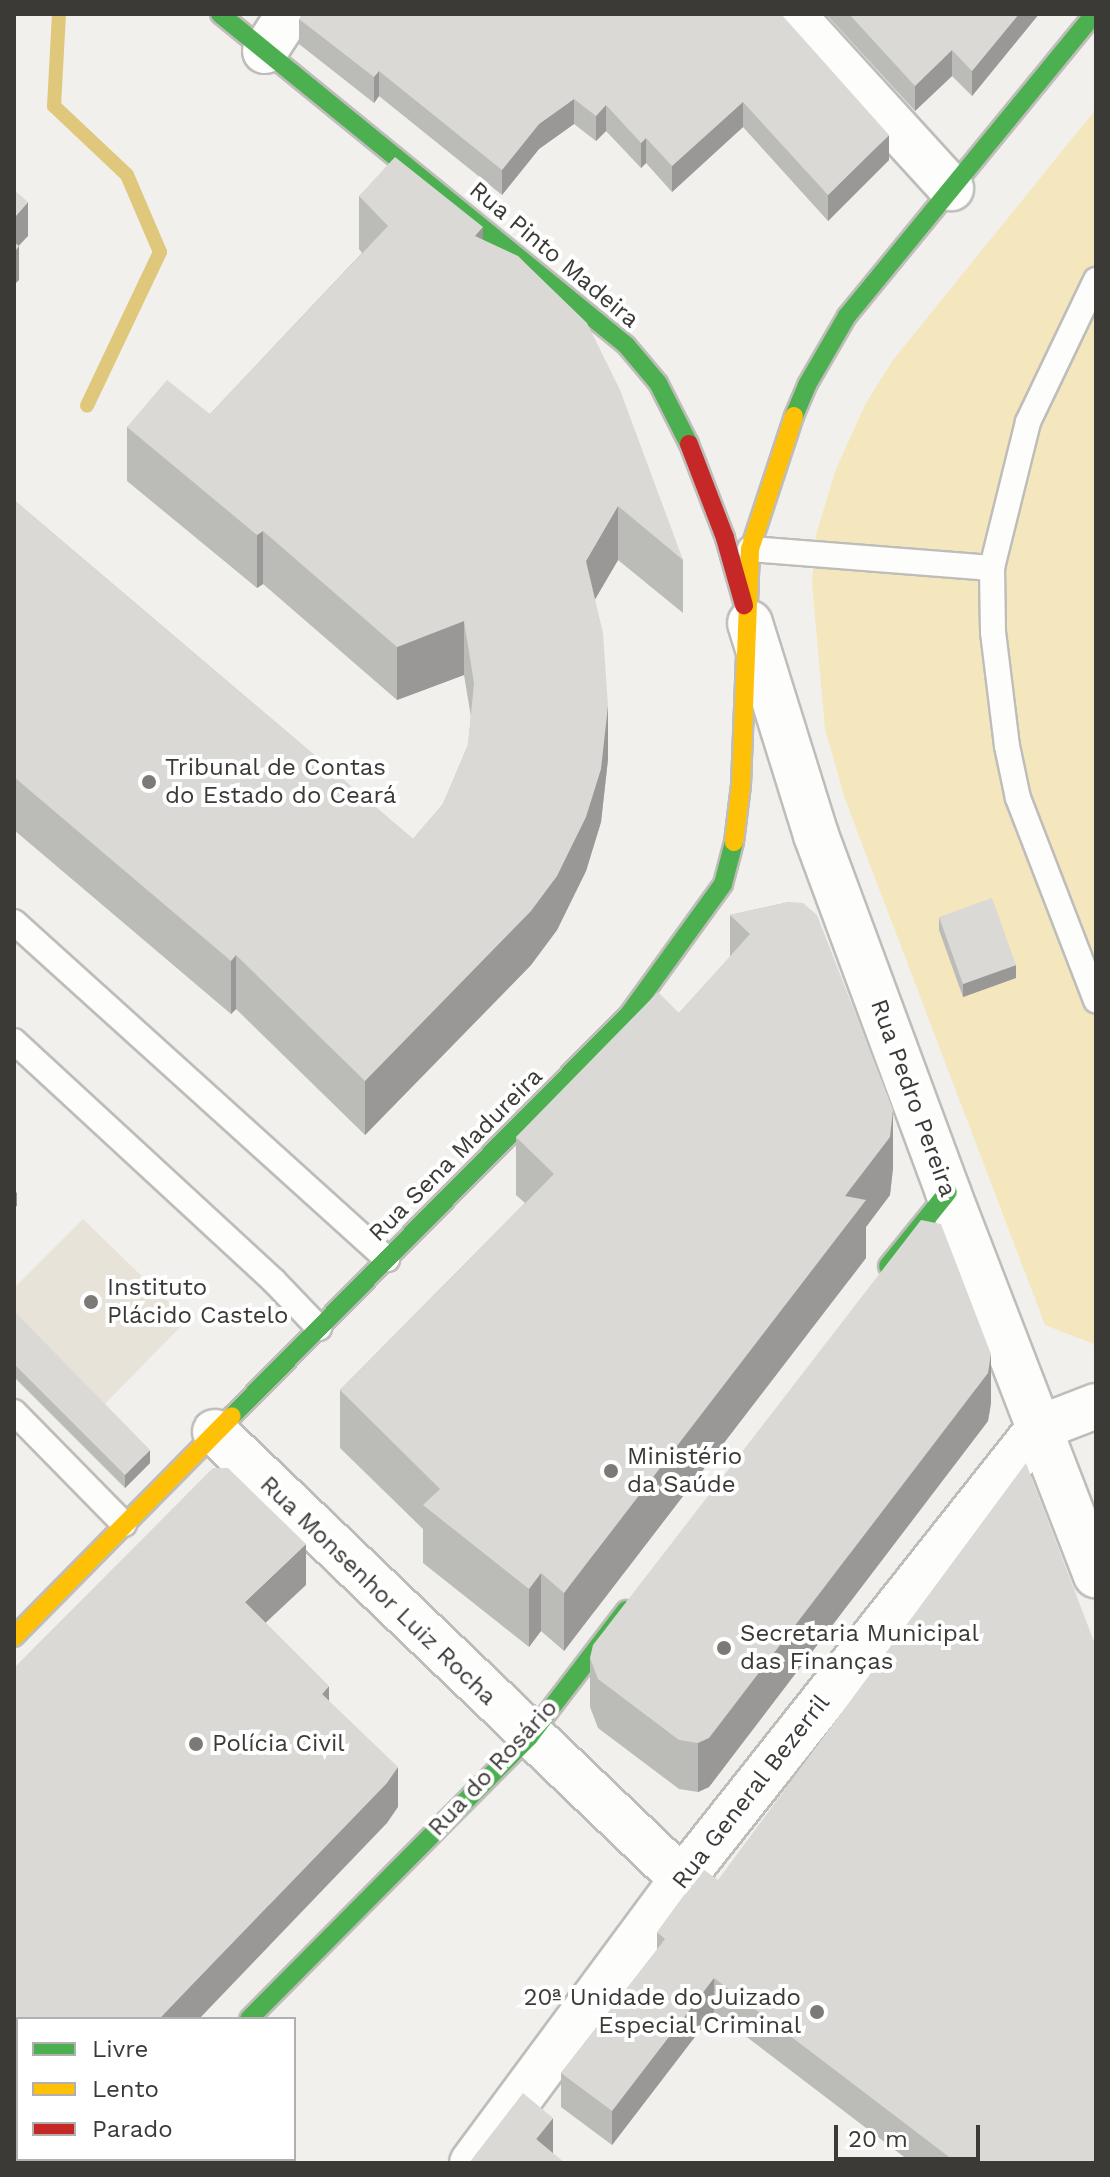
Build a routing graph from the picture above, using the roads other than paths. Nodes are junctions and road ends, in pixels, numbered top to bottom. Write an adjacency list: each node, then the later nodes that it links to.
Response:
1 (220, 14): 5 (main road, Rua Pinto Madeira)
2 (289, 14): 5 (street)
3 (792, 14): 6 (street)
4 (1094, 14): 6 (main road, Rua Sena Madureira)
5 (265, 51): 10 (main road, Rua Pinto Madeira)
6 (951, 188): 8 (main road, Rua Sena Madureira)
7 (1096, 280): 9 (lane)
8 (750, 549): 9 (lane); 10 (main road, Rua Sena Madureira)
9 (992, 568): 12 (lane)
10 (747, 615): 14 (street, Rua Pedro Pereira); 15 (main road, Rua Sena Madureira)
11 (14, 922): 15 (lane)
12 (1096, 1000)
13 (14, 1041): 17 (lane)
14 (948, 1192): 16 (main road); 20 (street, Rua Pedro Pereira)
15 (387, 1259): 17 (main road, Rua Sena Madureira)
16 (875, 1283)
17 (319, 1328): 21 (main road, Rua Sena Madureira)
18 (1096, 1406): 20 (street)
19 (14, 1412): 22 (lane)
20 (1039, 1428): 23 (street, Rua Pedro Pereira); 27 (street, Rua General Bezerril)
21 (215, 1432): 22 (main road, Rua Sena Madureira); 26 (street, Rua Monsenhor Luiz Rocha)
22 (124, 1524): 25 (main road, Rua Sena Madureira)
23 (1096, 1575)
24 (635, 1598): 26 (main road, Rua do Rosário)
25 (14, 1637)
26 (529, 1737): 27 (street, Rua Monsenhor Luiz Rocha); 28 (main road, Rua do Rosário)
27 (682, 1879): 29 (street, Rua General Bezerril)
28 (251, 2017)
29 (472, 2163)

